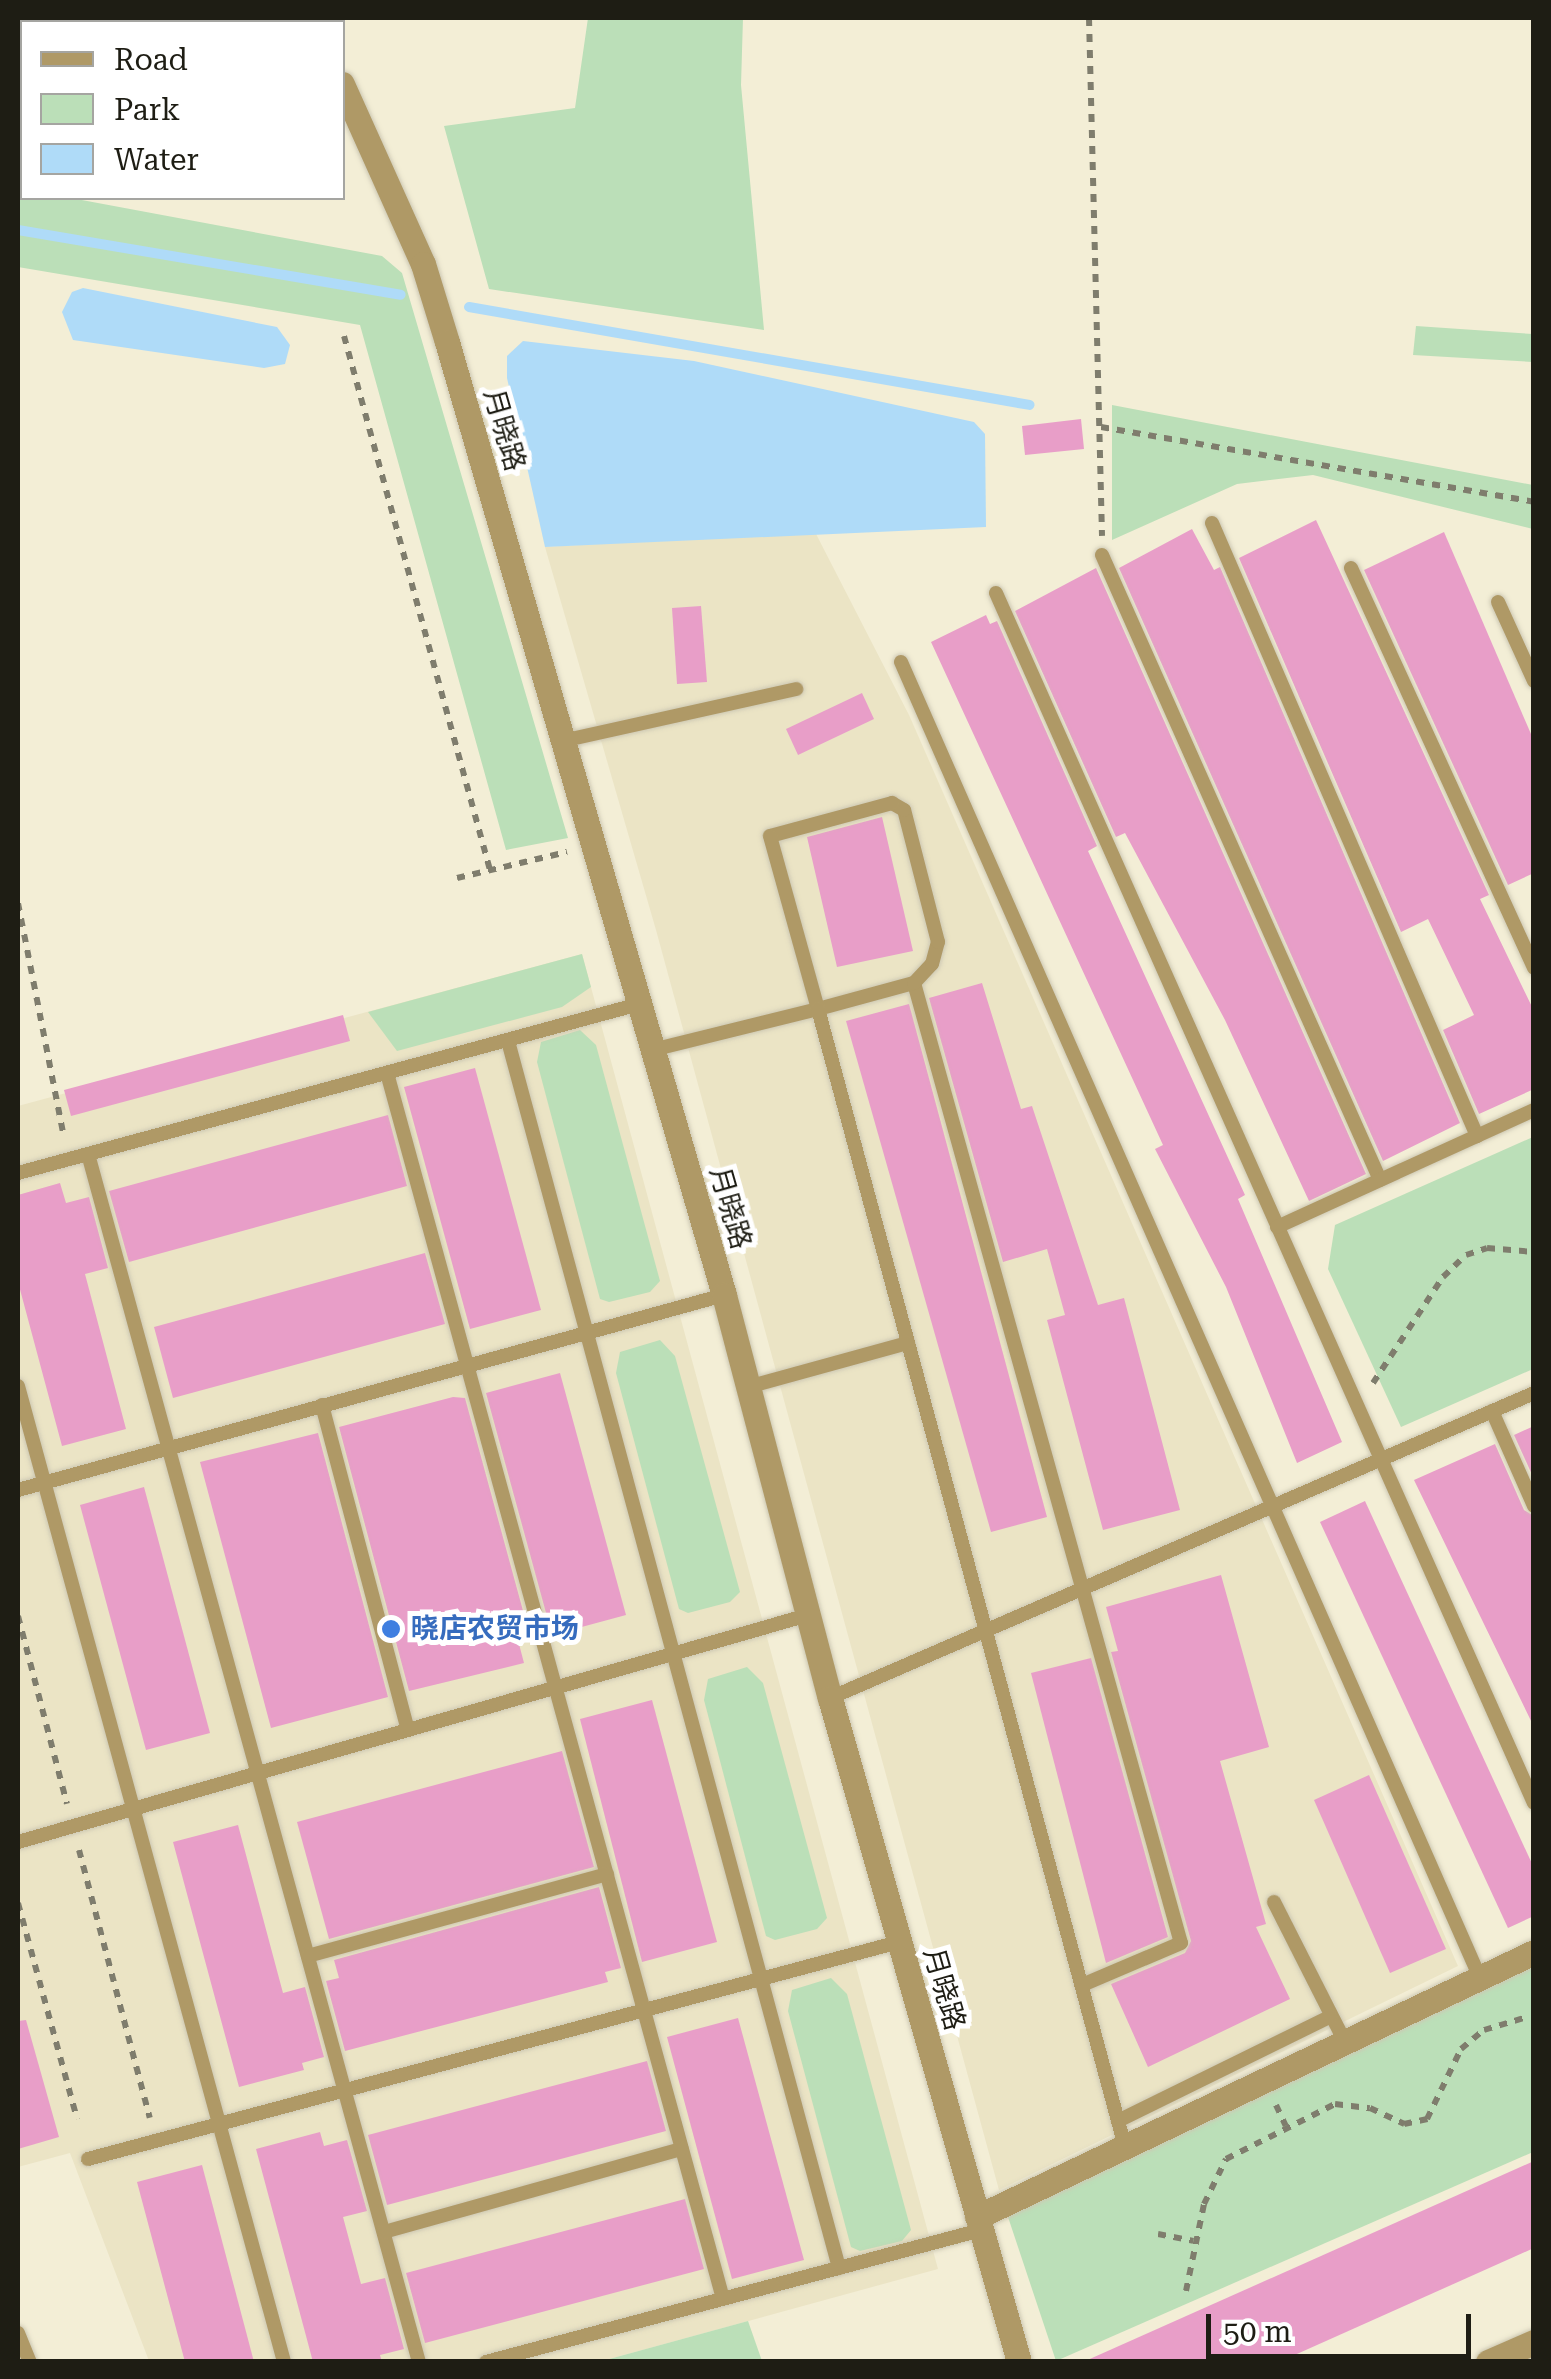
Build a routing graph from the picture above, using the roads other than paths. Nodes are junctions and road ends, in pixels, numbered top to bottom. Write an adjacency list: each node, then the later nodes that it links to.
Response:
1 (345, 91): 10 (street, 月晓路)
2 (1212, 522): 19 (lane)
3 (1102, 554): 22 (lane)
4 (1351, 568): 11 (lane)
5 (996, 593): 23 (lane)
6 (1498, 602): 8 (lane)
7 (901, 662): 38 (lane)
8 (1534, 681)
9 (796, 688): 10 (lane)
10 (562, 741): 13 (street, 月晓路)
11 (1534, 968)
12 (914, 982): 14 (lane); 14 (lane); 39 (lane)
13 (638, 1004): 15 (lane); 16 (street, 月晓路)
14 (818, 1008): 16 (lane); 26 (lane)
15 (508, 1041): 17 (lane); 25 (lane)
16 (652, 1050): 24 (street, 月晓路)
17 (387, 1073): 20 (lane); 27 (lane)
18 (1534, 1110): 19 (lane)
19 (1477, 1136): 22 (lane)
20 (88, 1154): 21 (lane); 33 (lane)
21 (18, 1173)
22 (1380, 1180): 23 (lane)
23 (1277, 1227): 34 (lane)
24 (724, 1295): 25 (lane); 29 (street, 月晓路)
25 (586, 1333): 27 (lane); 42 (lane)
26 (908, 1343): 29 (lane); 41 (lane)
27 (467, 1366): 31 (lane); 43 (lane)
28 (18, 1386): 35 (lane)
29 (748, 1387): 40 (street, 月晓路)
30 (1534, 1393): 32 (lane)
31 (322, 1406): 33 (lane); 45 (lane)
32 (1492, 1412): 34 (lane); 37 (lane)
33 (169, 1448): 35 (lane); 46 (lane)
34 (1381, 1460): 38 (lane); 47 (lane)
35 (44, 1482): 36 (lane); 48 (lane)
36 (18, 1490)
37 (1534, 1506)
38 (1271, 1509): 39 (lane); 55 (lane)
39 (1083, 1590): 41 (lane); 57 (lane)
40 (808, 1614): 42 (lane); 44 (street, 月晓路)
41 (986, 1631): 44 (lane); 57 (lane)
42 (673, 1653): 43 (lane); 56 (lane)
43 (555, 1687): 45 (lane); 50 (lane)
44 (830, 1698): 52 (street, 月晓路)
45 (408, 1730): 46 (lane)
46 (258, 1773): 48 (lane); 54 (lane)
47 (1534, 1803)
48 (133, 1809): 49 (lane); 63 (lane)
49 (18, 1842)
50 (607, 1874): 54 (lane); 58 (lane)
51 (1274, 1902): 59 (lane)
52 (899, 1942): 56 (lane); 67 (street, 月晓路)
53 (1534, 1952): 55 (street)
54 (308, 1956): 61 (lane)
55 (1480, 1978): 60 (street)
56 (761, 1979): 58 (lane); 69 (lane)
57 (1082, 1986): 62 (lane)
58 (644, 2010): 61 (lane); 65 (lane)
59 (1331, 2016): 60 (lane); 62 (lane)
60 (1345, 2042): 64 (street)
61 (344, 2090): 63 (lane); 68 (lane)
62 (1118, 2121): 64 (lane)
63 (219, 2124): 66 (lane); 74 (lane)
64 (1125, 2147): 67 (street)
65 (682, 2150): 68 (lane); 70 (lane)
66 (88, 2158)
67 (979, 2224): 69 (lane); 77 (street, 月晓路)
68 (384, 2232): 75 (lane)
69 (838, 2268): 70 (lane)
70 (724, 2299): 76 (lane)
71 (18, 2333): 73 (lane)
72 (1534, 2342): 78 (street)
73 (30, 2362)
74 (284, 2362)
75 (419, 2362)
76 (486, 2362)
77 (1018, 2362)
78 (1488, 2362)

